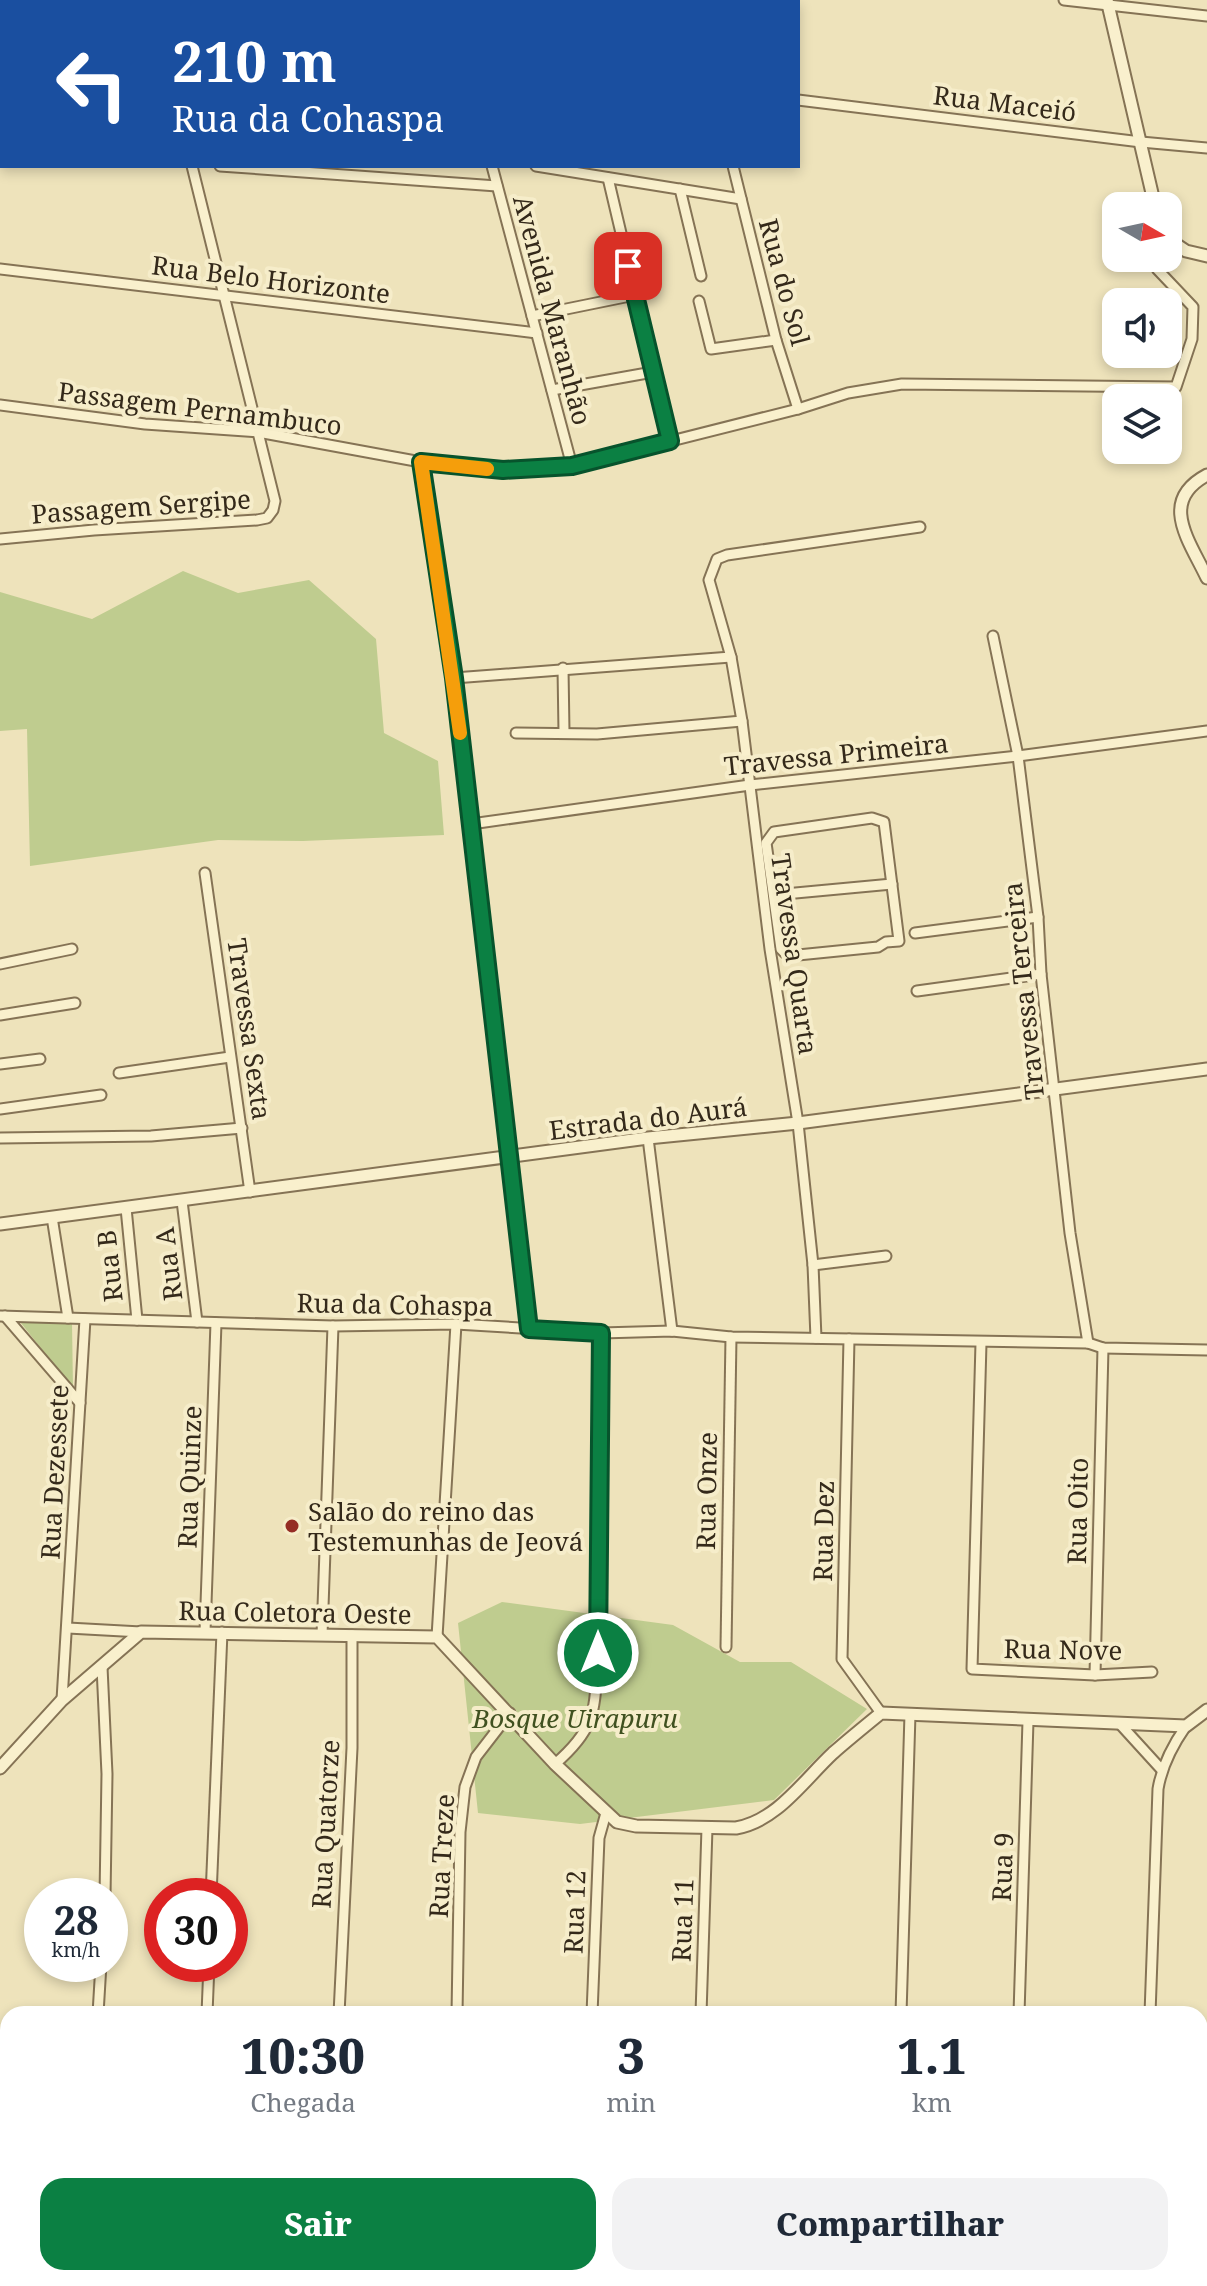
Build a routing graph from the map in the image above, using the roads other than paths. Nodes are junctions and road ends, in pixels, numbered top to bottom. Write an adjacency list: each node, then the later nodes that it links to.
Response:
1 (1064, 0): 2 (street)
2 (1108, 3): 3 (street); 5 (street)
3 (1207, 16)
4 (800, 100): 5 (street, Rua Maceió)
5 (1141, 142): 6 (street, Rua Maceió); 15 (street)
6 (1207, 148)
7 (193, 168): 22 (street)
8 (248, 168): 13 (street)
9 (492, 168): 13 (street, Avenida Maranhão)
10 (548, 168): 12 (street)
11 (733, 168): 16 (street, Rua do Sol)
12 (608, 178): 14 (street); 23 (street)
13 (497, 186): 25 (street, Avenida Maranhão)
14 (680, 189): 16 (street); 21 (street)
15 (1152, 192)
16 (741, 199): 27 (street, Rua do Sol)
17 (1182, 248): 18 (street)
18 (1207, 256)
19 (0, 269): 22 (street, Rua Belo Horizonte)
20 (1160, 272): 31 (street, Passagem Pernambuco)
21 (701, 276)
22 (225, 295): 26 (street, Rua Belo Horizonte); 32 (street)
23 (635, 295): 25 (street); 28 (street)
24 (699, 301): 27 (street)
25 (532, 316): 26 (street, Avenida Maranhão)
26 (537, 333): 29 (street, Avenida Maranhão)
27 (776, 340): 31 (street, Rua do Sol)
28 (653, 372): 29 (street); 33 (street)
29 (552, 390): 35 (street, Avenida Maranhão)
30 (0, 405): 32 (street, Passagem Pernambuco)
31 (798, 409): 33 (street, Passagem Pernambuco)
32 (258, 432): 34 (street, Passagem Pernambuco); 38 (street, Passagem Sergipe)
33 (670, 441): 35 (street, Passagem Pernambuco)
34 (421, 462): 35 (street, Passagem Pernambuco); 43 (street)
35 (572, 466)
36 (1207, 475): 39 (street)
37 (920, 527): 41 (street, Travessa Quarta)
38 (0, 539)
39 (1207, 578)
40 (993, 636): 48 (street, Travessa Terceira)
41 (731, 657): 42 (street); 44 (street, Travessa Quarta)
42 (563, 668): 43 (street); 46 (street)
43 (454, 678): 50 (street)
44 (742, 721): 46 (street); 49 (street, Travessa Quarta)
45 (1207, 731): 48 (street, Travessa Primeira)
46 (564, 732): 47 (street)
47 (516, 733)
48 (1018, 756): 49 (street, Travessa Primeira); 54 (street, Travessa Terceira)
49 (750, 785): 50 (street, Travessa Primeira); 57 (street, Travessa Quarta)
50 (471, 824): 76 (street)
51 (205, 873): 64 (street, Travessa Sexta)
52 (892, 884): 53 (street); 53 (street); 58 (street)
53 (774, 895): 58 (street)
54 (1038, 917): 55 (street); 60 (street, Travessa Terceira)
55 (915, 933)
56 (72, 949): 59 (street)
57 (770, 949): 58 (street); 72 (street, Travessa Quarta)
58 (781, 949)
59 (0, 964)
60 (1041, 974): 61 (street); 69 (street, Travessa Terceira)
61 (917, 991)
62 (75, 1003): 63 (street)
63 (0, 1015)
64 (230, 1057): 68 (street); 73 (street, Travessa Sexta)
65 (40, 1059): 66 (street)
66 (0, 1064)
67 (1207, 1069): 69 (street, Estrada do Aurá)
68 (119, 1073)
69 (1055, 1090): 72 (street, Estrada do Aurá); 99 (street, Travessa Terceira)
70 (101, 1095): 71 (street)
71 (0, 1109)
72 (798, 1123): 75 (street, Estrada do Aurá); 83 (street, Travessa Quarta)
73 (242, 1128): 74 (street); 77 (street, Travessa Sexta)
74 (0, 1138)
75 (648, 1138): 76 (street, Estrada do Aurá); 93 (street)
76 (509, 1157): 77 (street, Estrada do Aurá); 92 (street)
77 (250, 1192): 78 (street, Estrada do Aurá)
78 (182, 1201): 79 (street, Estrada do Aurá); 88 (street, Rua A)
79 (126, 1208): 80 (street, Estrada do Aurá); 87 (street, Rua B)
80 (52, 1217): 81 (street, Estrada do Aurá); 85 (street)
81 (0, 1224)
82 (886, 1256): 83 (street)
83 (813, 1265): 96 (street, Travessa Quarta)
84 (2, 1316): 85 (street, Rua da Cohaspa); 102 (street)
85 (68, 1318): 86 (street, Rua da Cohaspa)
86 (85, 1319): 87 (street, Rua da Cohaspa); 102 (street, Rua Dezessete)
87 (137, 1320): 88 (street, Rua da Cohaspa)
88 (197, 1322): 89 (street, Rua da Cohaspa)
89 (216, 1323): 91 (street, Rua da Cohaspa); 105 (street, Rua Quinze)
90 (456, 1324): 91 (street, Rua da Cohaspa); 92 (street, Rua da Cohaspa); 109 (street)
91 (333, 1326): 107 (street)
92 (529, 1329): 94 (street, Rua da Cohaspa)
93 (672, 1331): 94 (street, Rua da Cohaspa); 95 (street, Rua da Cohaspa)
94 (601, 1333): 122 (street)
95 (731, 1337): 96 (street, Rua da Cohaspa); 110 (street, Rua Onze)
96 (816, 1338): 97 (street, Rua da Cohaspa)
97 (849, 1339): 98 (street, Rua da Cohaspa); 117 (street, Rua Dez)
98 (981, 1343): 99 (street, Rua da Cohaspa); 113 (street, Rua Nove)
99 (1088, 1343): 100 (street, Rua da Cohaspa)
100 (1103, 1348): 101 (street, Rua da Cohaspa); 113 (street, Rua Oito)
101 (1207, 1350)
102 (80, 1403): 103 (street, Rua Dezessete)
103 (68, 1628): 104 (street, Rua Coletora Oeste); 114 (street, Rua Dezessete)
104 (141, 1632): 105 (street, Rua Coletora Oeste); 111 (street)
105 (205, 1632): 106 (street, Rua Coletora Oeste)
106 (222, 1632): 107 (street, Rua Coletora Oeste); 128 (street)
107 (322, 1635): 108 (street, Rua Coletora Oeste)
108 (352, 1635): 109 (street, Rua Coletora Oeste); 133 (street, Rua Quatorze)
109 (437, 1637): 116 (street, Rua Coletora Oeste)
110 (726, 1647)
111 (102, 1667): 114 (street); 127 (street)
112 (1152, 1672): 113 (street, Rua Nove)
113 (1095, 1675)
114 (62, 1700): 123 (street)
115 (1207, 1710): 121 (street)
116 (510, 1713): 122 (street, Rua Coletora Oeste); 134 (street, Rua Treze)
117 (881, 1713): 118 (street); 126 (street, Rua Coletora Oeste)
118 (910, 1714): 119 (street); 137 (street)
119 (1028, 1721): 120 (street); 138 (street, Rua 9)
120 (1120, 1724): 121 (street); 124 (street)
121 (1186, 1726): 124 (street)
122 (555, 1764): 125 (street, Rua Coletora Oeste)
123 (0, 1768)
124 (1161, 1769): 139 (street)
125 (606, 1813): 126 (street, Rua Coletora Oeste); 135 (street, Rua 12)
126 (707, 1828): 136 (street, Rua 11)
127 (105, 1878)
128 (212, 1878)
129 (100, 1982): 131 (street)
130 (208, 1982): 132 (street)
131 (98, 2006)
132 (207, 2006)
133 (339, 2006)
134 (457, 2006)
135 (592, 2006)
136 (701, 2006)
137 (901, 2006)
138 (1019, 2006)
139 (1150, 2006)

